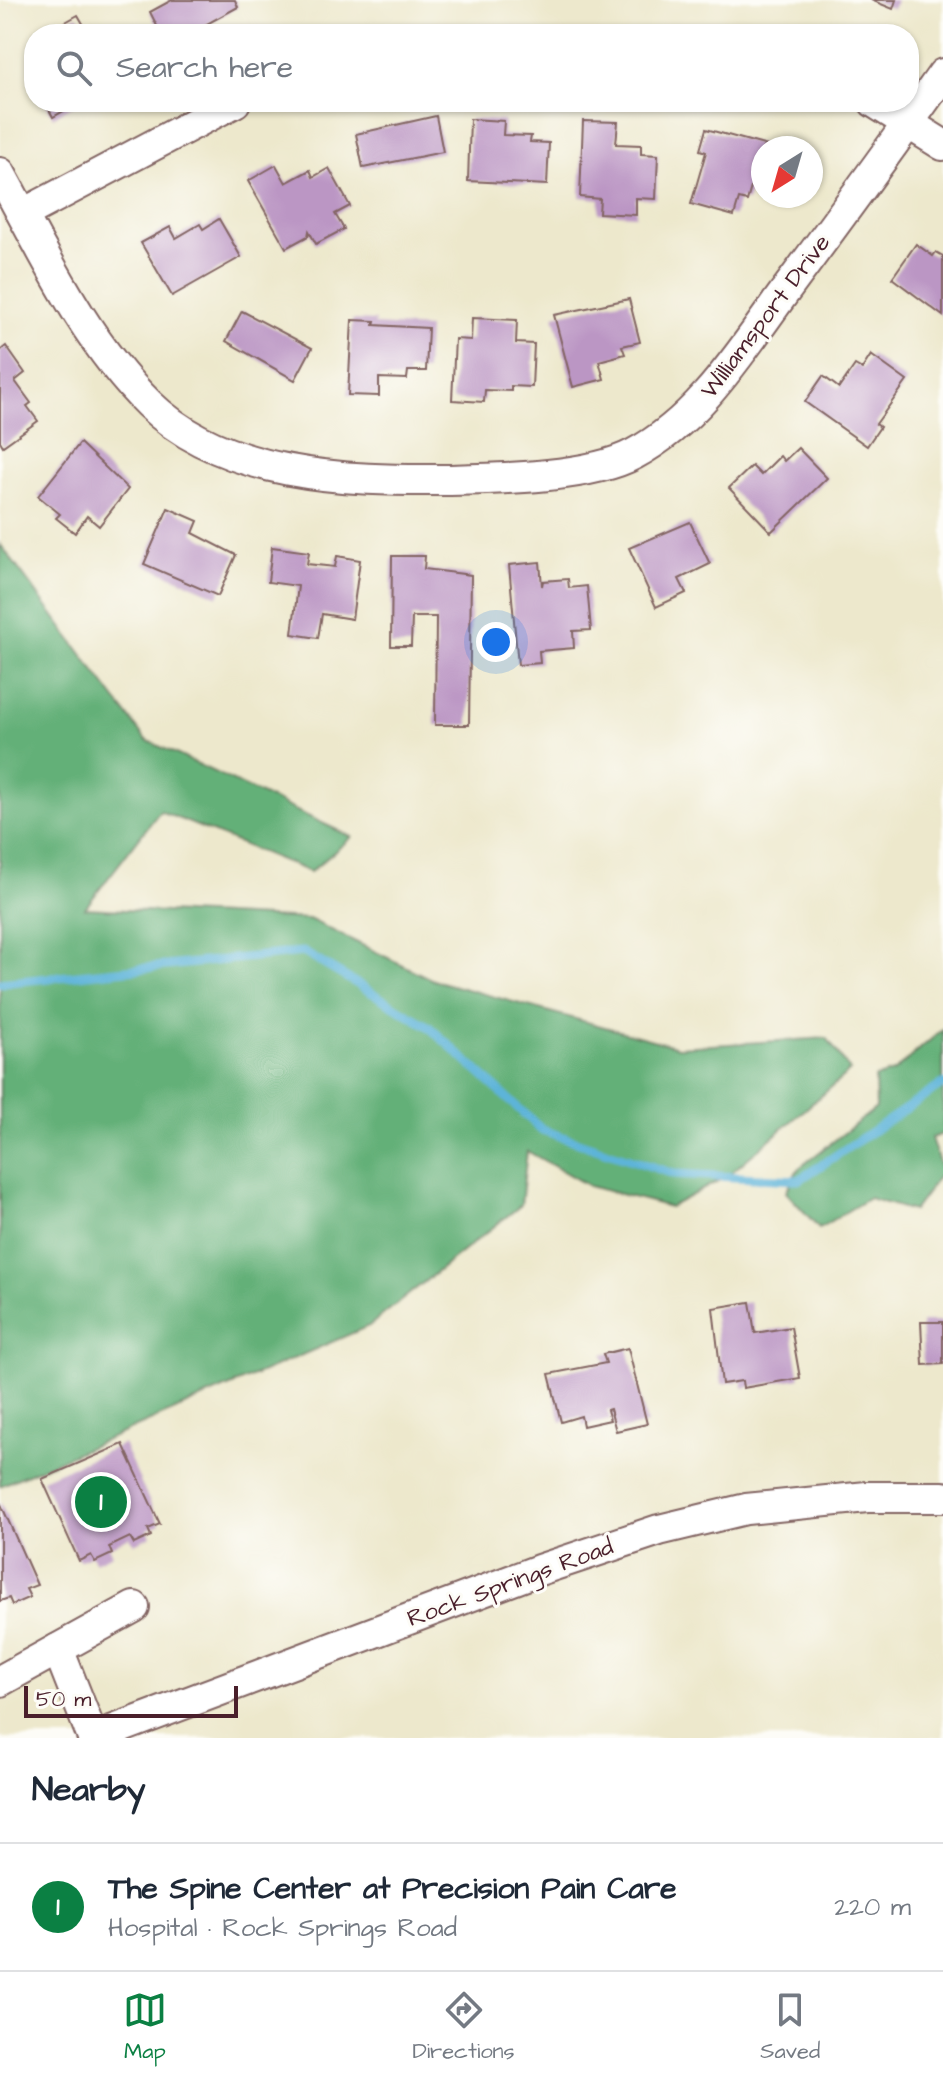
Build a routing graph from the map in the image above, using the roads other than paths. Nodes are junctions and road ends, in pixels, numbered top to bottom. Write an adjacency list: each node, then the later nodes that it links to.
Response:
1 (943, 74): 2 (street, Williamsport Drive)
2 (919, 108)
3 (216, 112): 9 (street)
4 (893, 112): 6 (street)
5 (916, 112): 6 (street, Williamsport Drive)
6 (910, 121): 7 (street); 9 (street, Williamsport Drive)
7 (943, 145)
8 (0, 173): 9 (street, Williamsport Drive)
9 (23, 214)
10 (943, 1497): 14 (street, Rock Springs Road)
11 (134, 1607): 12 (street)
12 (58, 1649): 13 (street); 14 (street)
13 (0, 1681)
14 (93, 1738)

